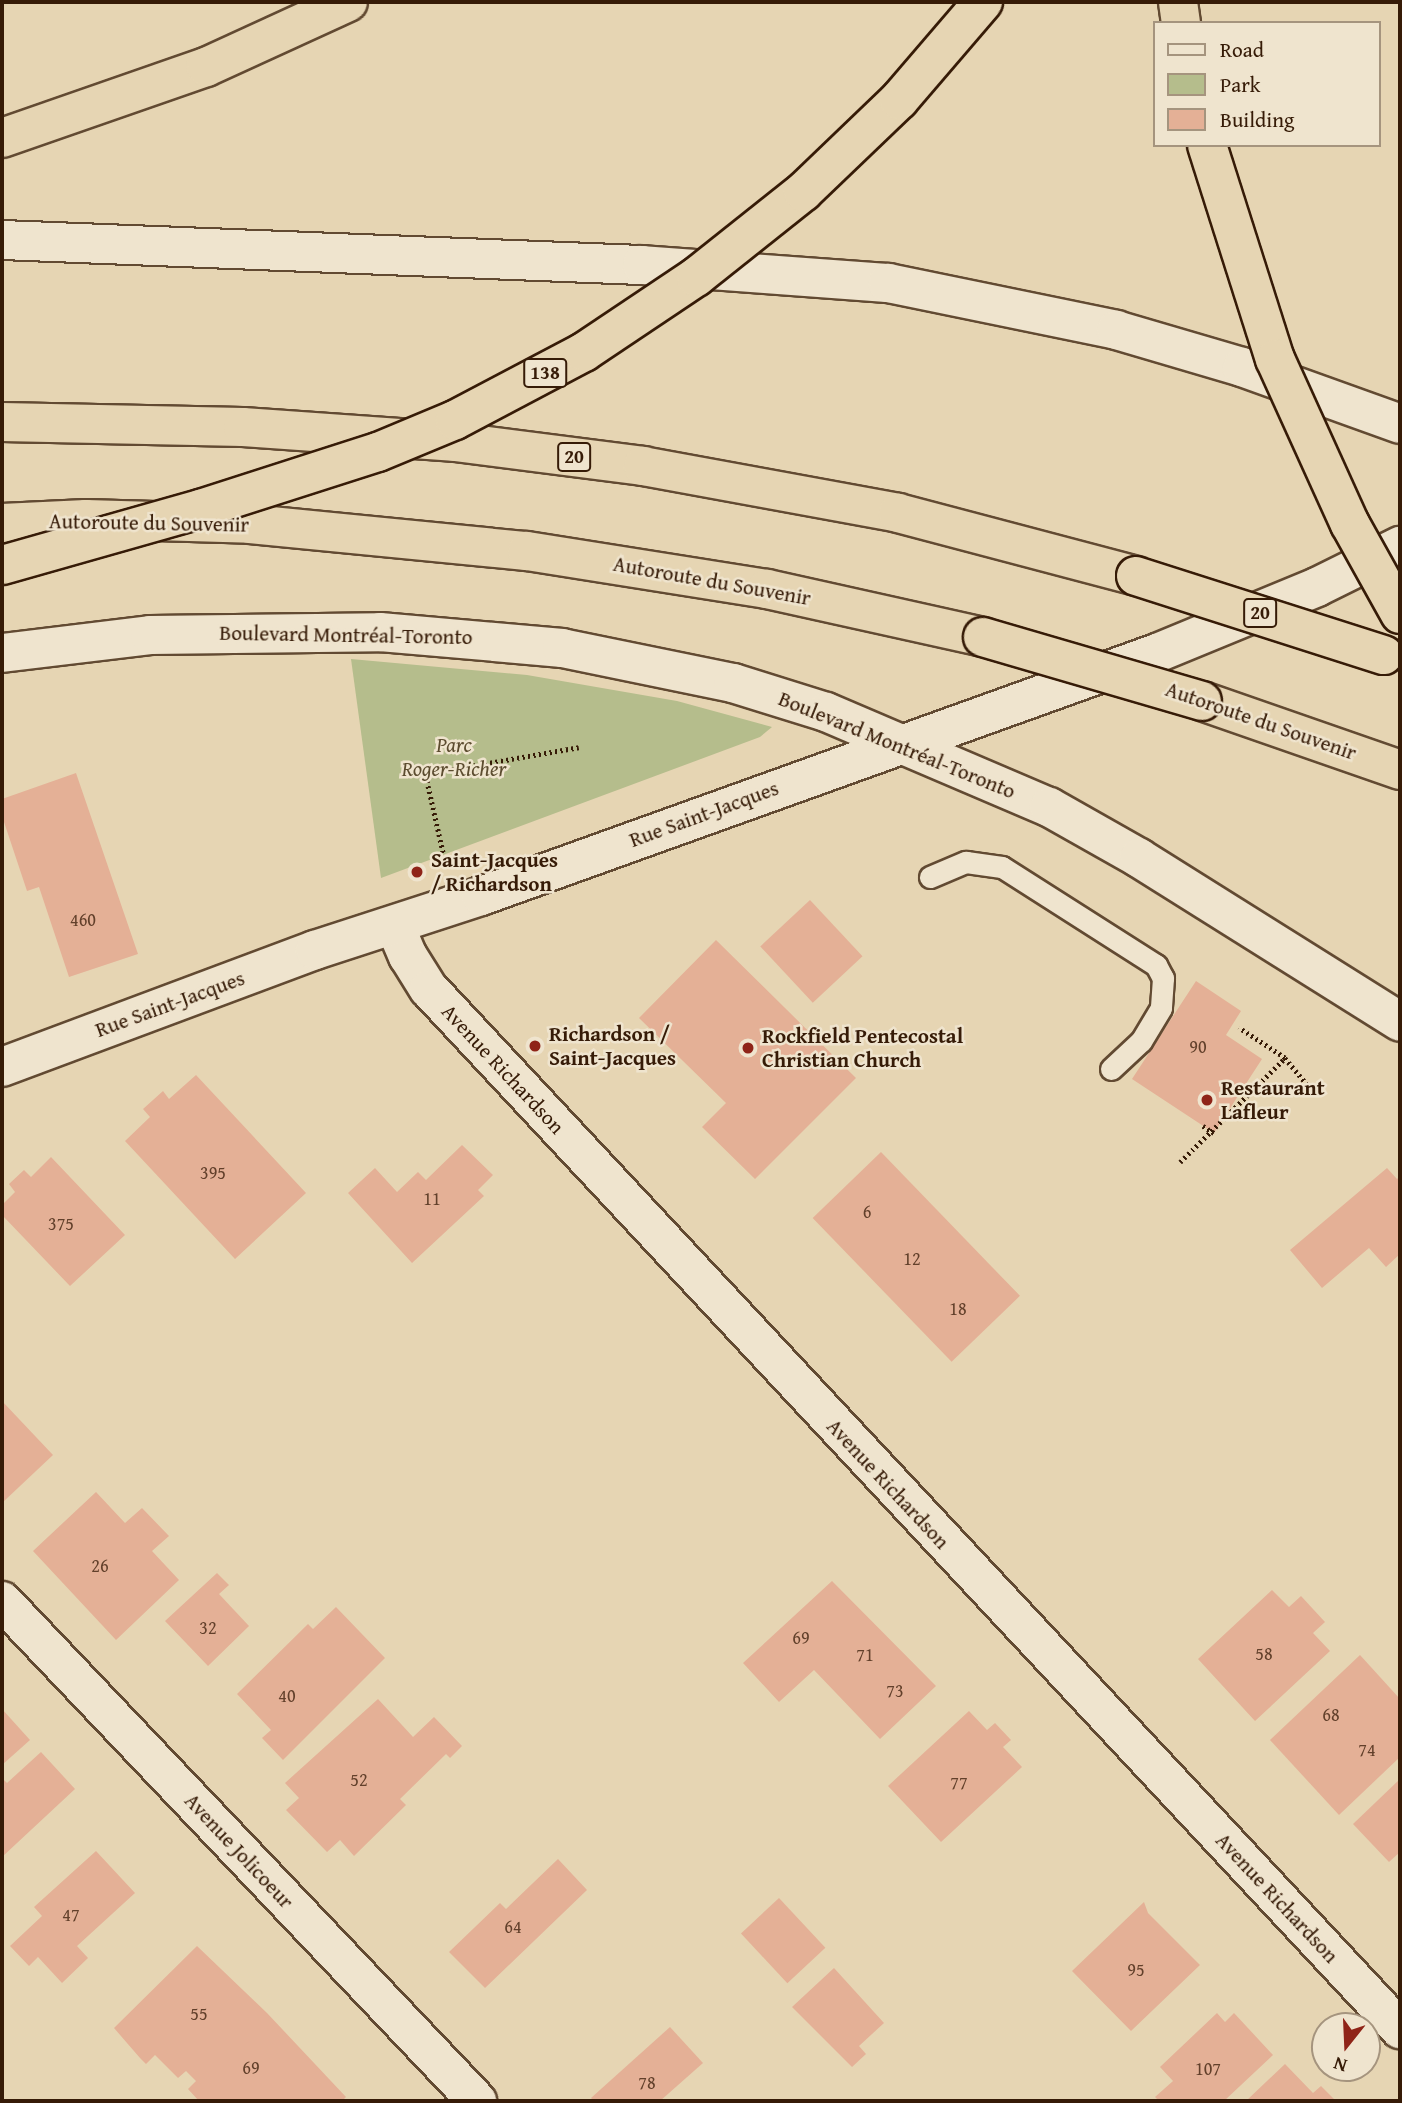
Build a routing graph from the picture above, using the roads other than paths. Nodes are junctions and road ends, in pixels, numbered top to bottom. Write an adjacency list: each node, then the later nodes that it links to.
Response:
1 (348, 2): 5 (highway)
2 (983, 2): 12 (highway, 138, bridge)
3 (1178, 2): 4 (highway)
4 (1181, 21)
5 (2, 138)
6 (1208, 147): 13 (highway, bridge)
7 (2, 240): 9 (main road)
8 (2, 422): 15 (highway, 20, bridge)
9 (1400, 424)
10 (2, 523): 17 (highway, Autoroute du Souvenir, bridge)
11 (1400, 546): 16 (main road, Rue Saint-Jacques)
12 (2, 565)
13 (1400, 614)
14 (2, 653): 16 (main road, Boulevard Montréal-Toronto)
15 (1392, 658)
16 (906, 743): 19 (main road, Rue Saint-Jacques); 20 (main road, Boulevard Montréal-Toronto)
17 (1400, 769)
18 (930, 877): 22 (lane)
19 (396, 926): 21 (main road, Rue Saint-Jacques); 24 (main road, Avenue Richardson)
20 (1400, 1022)
21 (2, 1067)
22 (1111, 1069)
23 (2, 1601): 25 (main road, Avenue Jolicoeur)
24 (1400, 2029)
25 (477, 2101)

